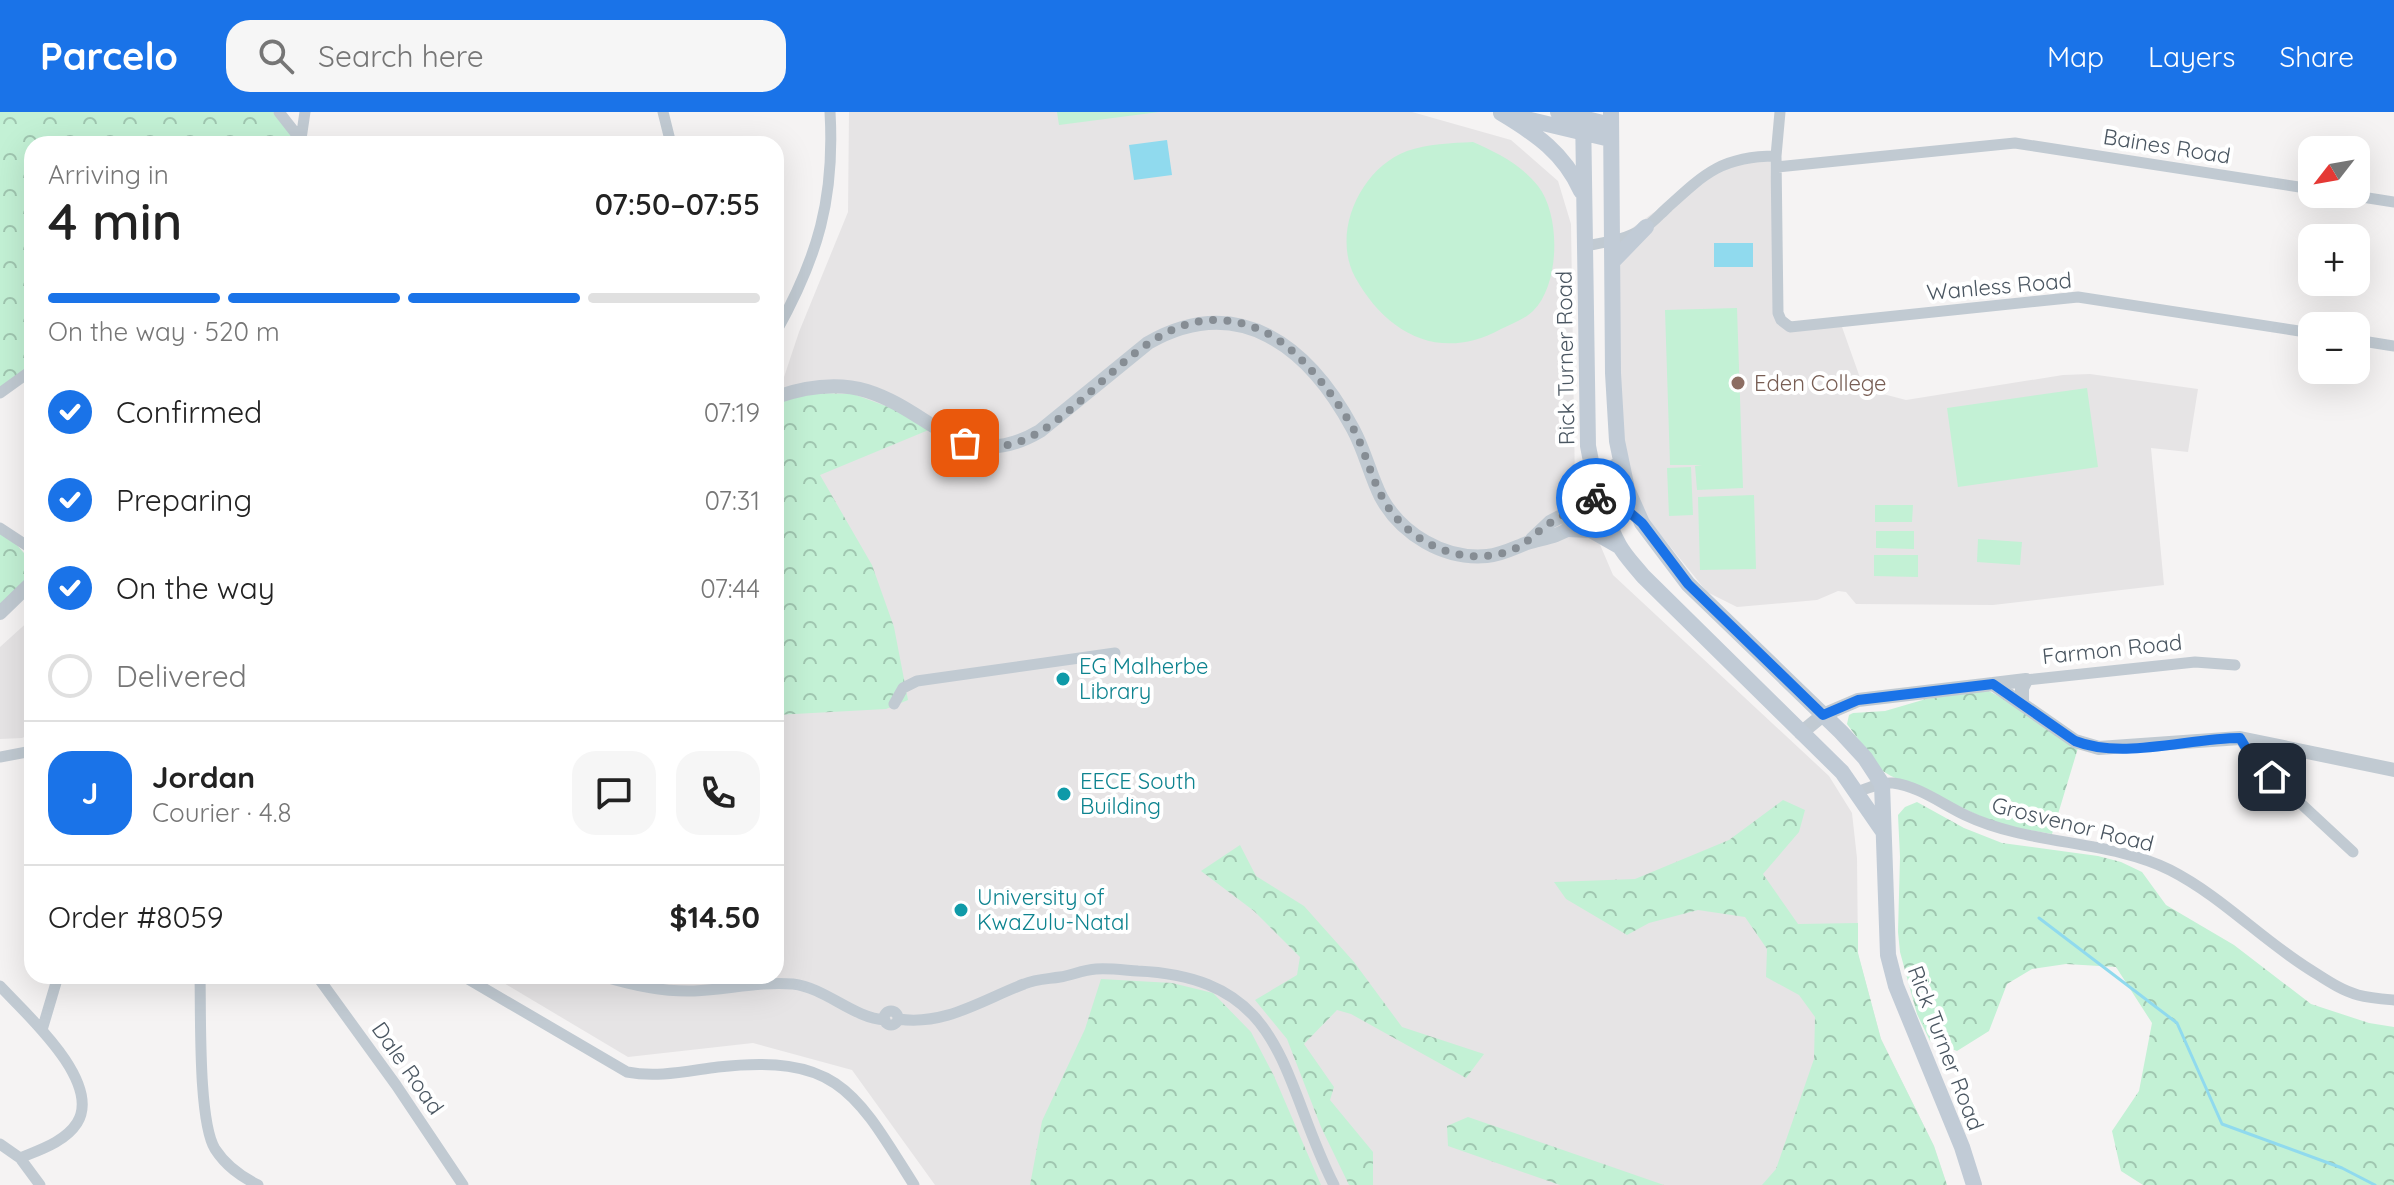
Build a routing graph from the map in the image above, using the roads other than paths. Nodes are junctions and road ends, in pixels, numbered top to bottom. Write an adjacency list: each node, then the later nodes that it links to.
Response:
1 (305, 112): 11 (street)
2 (663, 112): 12 (street)
3 (830, 112): 22 (street)
4 (1499, 112): 8 (main road); 16 (main road)
5 (1558, 112): 8 (main road)
6 (1780, 112): 13 (street)
7 (284, 115): 10 (street)
8 (1583, 122): 9 (main road); 16 (main road, Rick Turner Road)
9 (1610, 125): 19 (main road)
10 (299, 136)
11 (303, 136)
12 (669, 136)
13 (1777, 162): 14 (street, Baines Road); 18 (street, Baines Road); 23 (street, Wanless Road)
14 (2298, 187)
15 (2370, 198): 17 (street)
16 (1585, 199): 20 (main road, Rick Turner Road)
17 (2394, 202)
18 (1646, 227): 19 (street, Baines Road); 21 (main road)
19 (1614, 241): 20 (street, Baines Road); 21 (main road)
20 (1585, 246): 30 (main road, Rick Turner Road)
21 (1614, 260): 29 (main road)
22 (784, 316)
23 (2298, 331)
24 (2370, 342): 25 (street)
25 (2394, 346)
26 (24, 376): 27 (street)
27 (0, 393)
28 (784, 395): 34 (street)
29 (1617, 441): 30 (main road); 31 (main road)
30 (1607, 503): 31 (main road); 33 (street); 34 (street); 36 (main road, Rick Turner Road)
31 (1642, 523): 45 (main road)
32 (0, 528): 35 (street)
33 (1568, 529): 34 (street); 36 (main road)
34 (1529, 542)
35 (24, 544)
36 (1620, 547): 46 (main road, Rick Turner Road)
37 (24, 590): 38 (street)
38 (0, 613)
39 (1115, 653): 44 (street)
40 (2235, 665): 41 (street, Farmon Road)
41 (2026, 680): 42 (street, Farmon Road); 43 (street)
42 (1993, 684): 43 (street); 45 (street, Farmon Road)
43 (2022, 702): 47 (street)
44 (894, 704)
45 (1823, 715): 46 (street, Farmon Road); 51 (main road)
46 (1801, 733): 52 (main road, Rick Turner Road)
47 (2240, 738): 50 (street); 54 (street)
48 (24, 752): 49 (street)
49 (0, 757)
50 (2394, 770)
51 (1882, 784): 52 (street); 53 (main road, Rick Turner Road); 61 (street, Grosvenor Road)
52 (1857, 792): 53 (main road, Rick Turner Road)
53 (1882, 830): 70 (main road, Rick Turner Road)
54 (2353, 852)
55 (56, 984): 62 (street)
56 (200, 984): 66 (street)
57 (323, 984): 67 (street, Dale Road)
58 (477, 984): 68 (street)
59 (628, 984): 69 (street)
60 (0, 986): 62 (street)
61 (2394, 1000)
62 (42, 1030): 64 (street)
63 (0, 1144): 64 (street)
64 (20, 1158): 65 (street)
65 (40, 1185)
66 (258, 1185)
67 (463, 1185)
68 (914, 1185)
69 (1334, 1185)
70 (1974, 1185)

